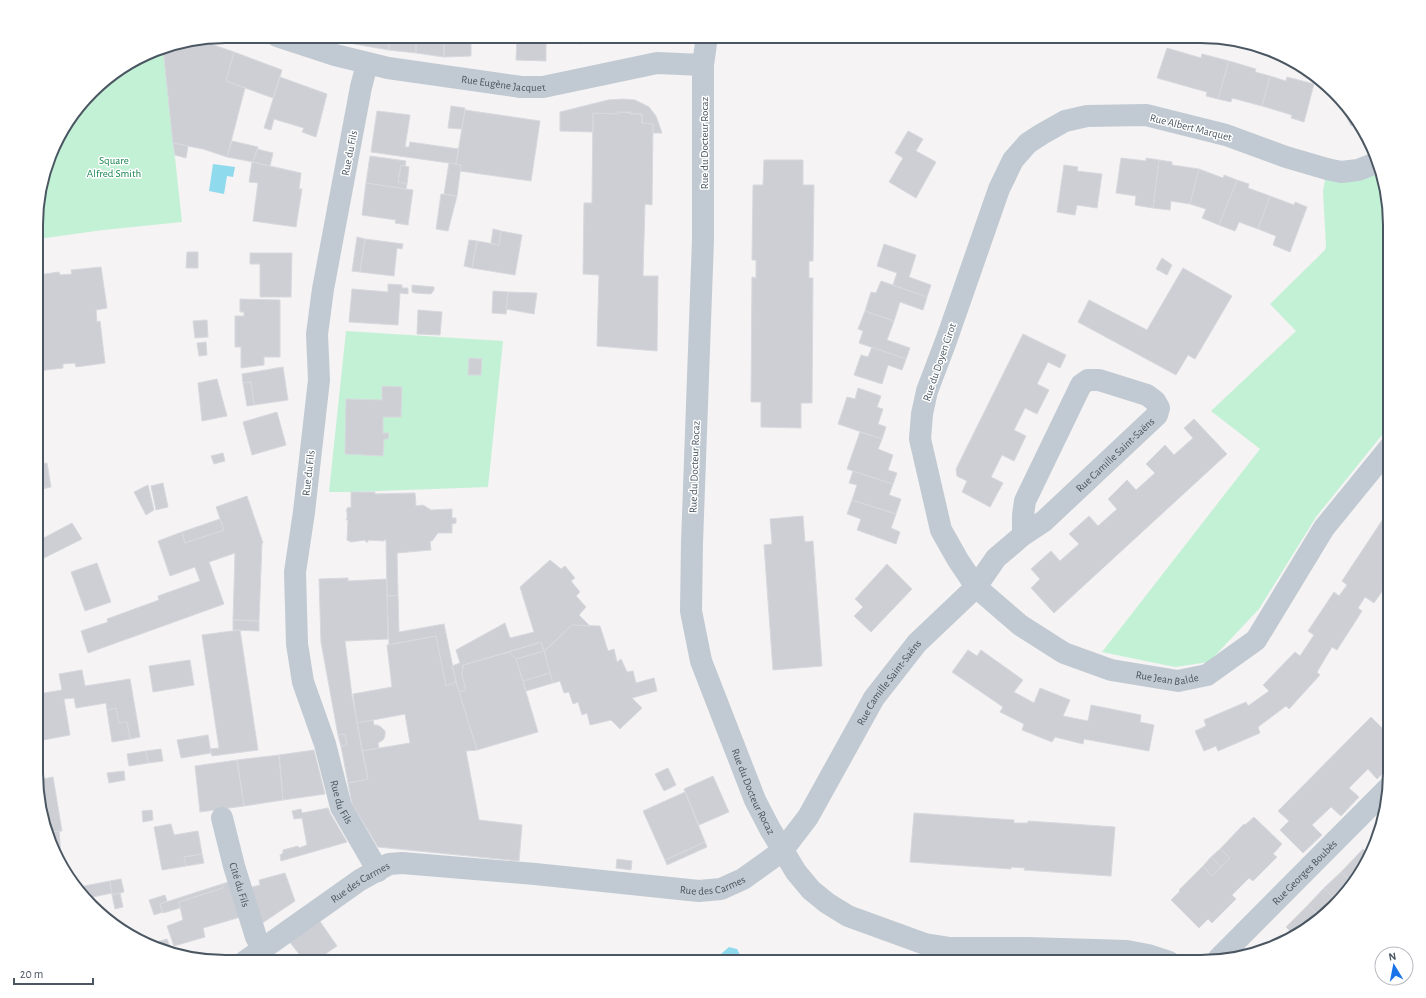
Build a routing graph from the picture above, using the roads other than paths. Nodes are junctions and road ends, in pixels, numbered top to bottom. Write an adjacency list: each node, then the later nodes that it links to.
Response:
1 (297, 43): 3 (street, Rue Eugène Jacquet)
2 (706, 43): 4 (street)
3 (367, 64): 4 (street, Rue Eugène Jacquet); 13 (street, Rue du Fils)
4 (704, 65): 12 (street, Rue du Docteur Rocaz)
5 (1013, 160): 6 (street, Rue Albert Marquet); 9 (street, Rue du Doyen Cirot)
6 (1372, 165)
7 (1383, 456): 9 (street, Rue Jean Balde)
8 (1023, 535): 8 (street, Rue Camille Saint-Saëns); 9 (street, Rue Camille Saint-Saëns)
9 (976, 587): 12 (street, Rue Camille Saint-Saëns)
10 (1381, 795): 15 (street, Rue Georges Boubès)
11 (222, 818): 14 (street, Cité du Fils)
12 (782, 851): 13 (street, Rue des Carmes); 17 (street)
13 (378, 871): 14 (street, Rue des Carmes)
14 (263, 948): 16 (street, Rue des Carmes)
15 (1224, 953)
16 (254, 955)
17 (1148, 955)

